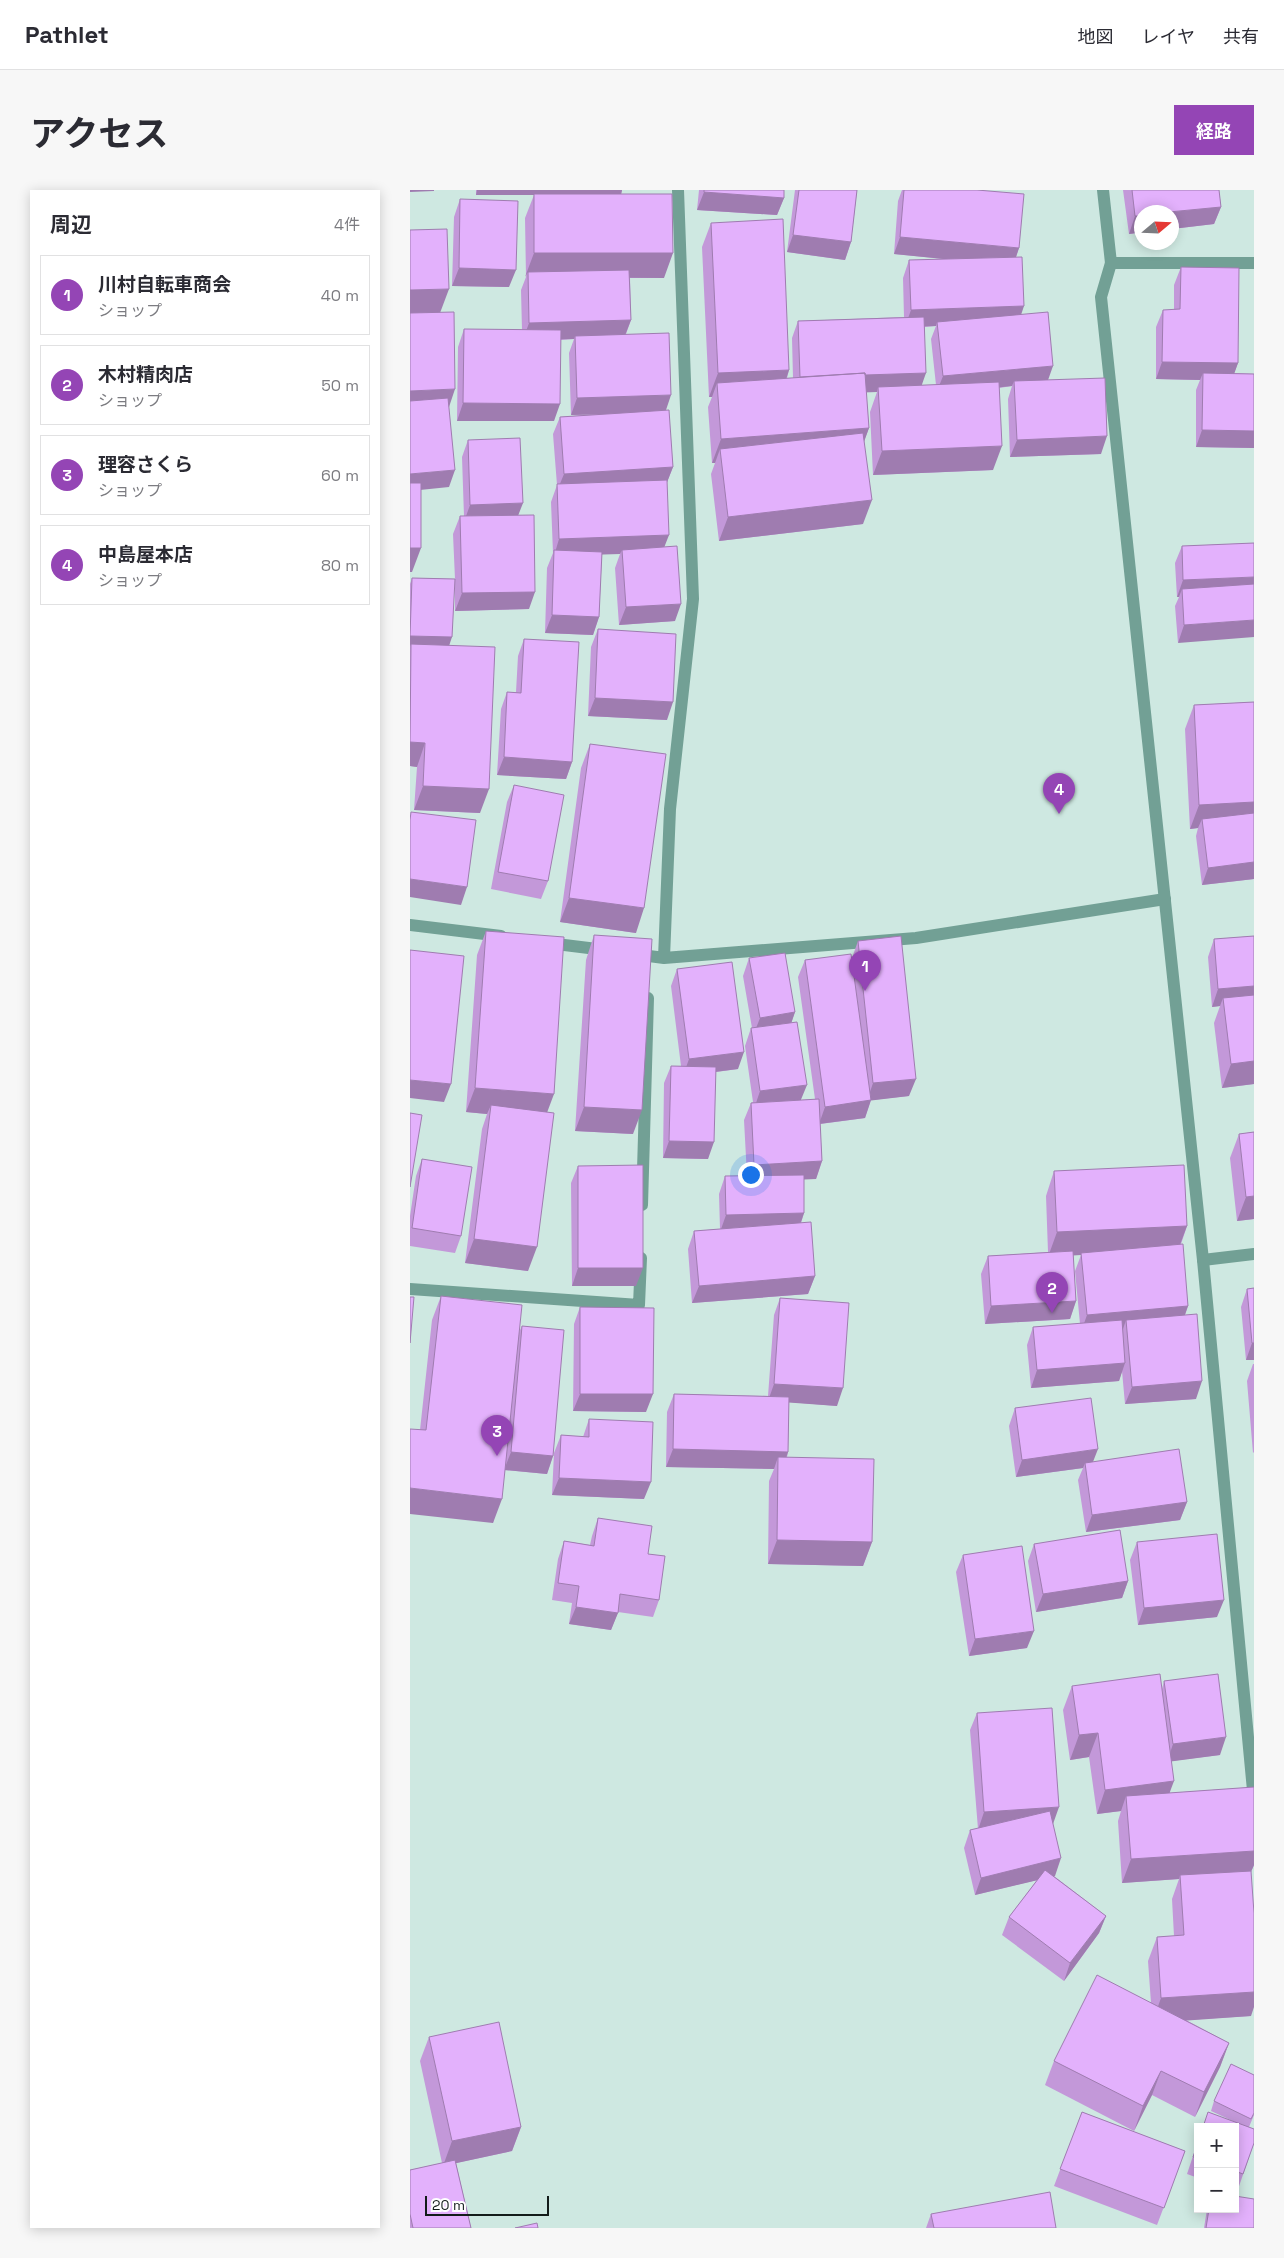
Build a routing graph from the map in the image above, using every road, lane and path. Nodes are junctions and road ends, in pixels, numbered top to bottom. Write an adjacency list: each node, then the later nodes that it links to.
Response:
1 (678, 190): 9 (street)
2 (1103, 190): 3 (street)
3 (1111, 262): 4 (street); 5 (street)
4 (1254, 263)
5 (1165, 899): 9 (street); 14 (street)
6 (410, 924): 7 (street)
7 (515, 938)
8 (534, 941): 9 (street)
9 (664, 958)
10 (648, 986): 11 (street)
11 (642, 1215)
12 (641, 1245): 15 (street)
13 (1254, 1254): 14 (street)
14 (1204, 1260): 16 (street)
15 (410, 1289)
16 (1254, 1801)

